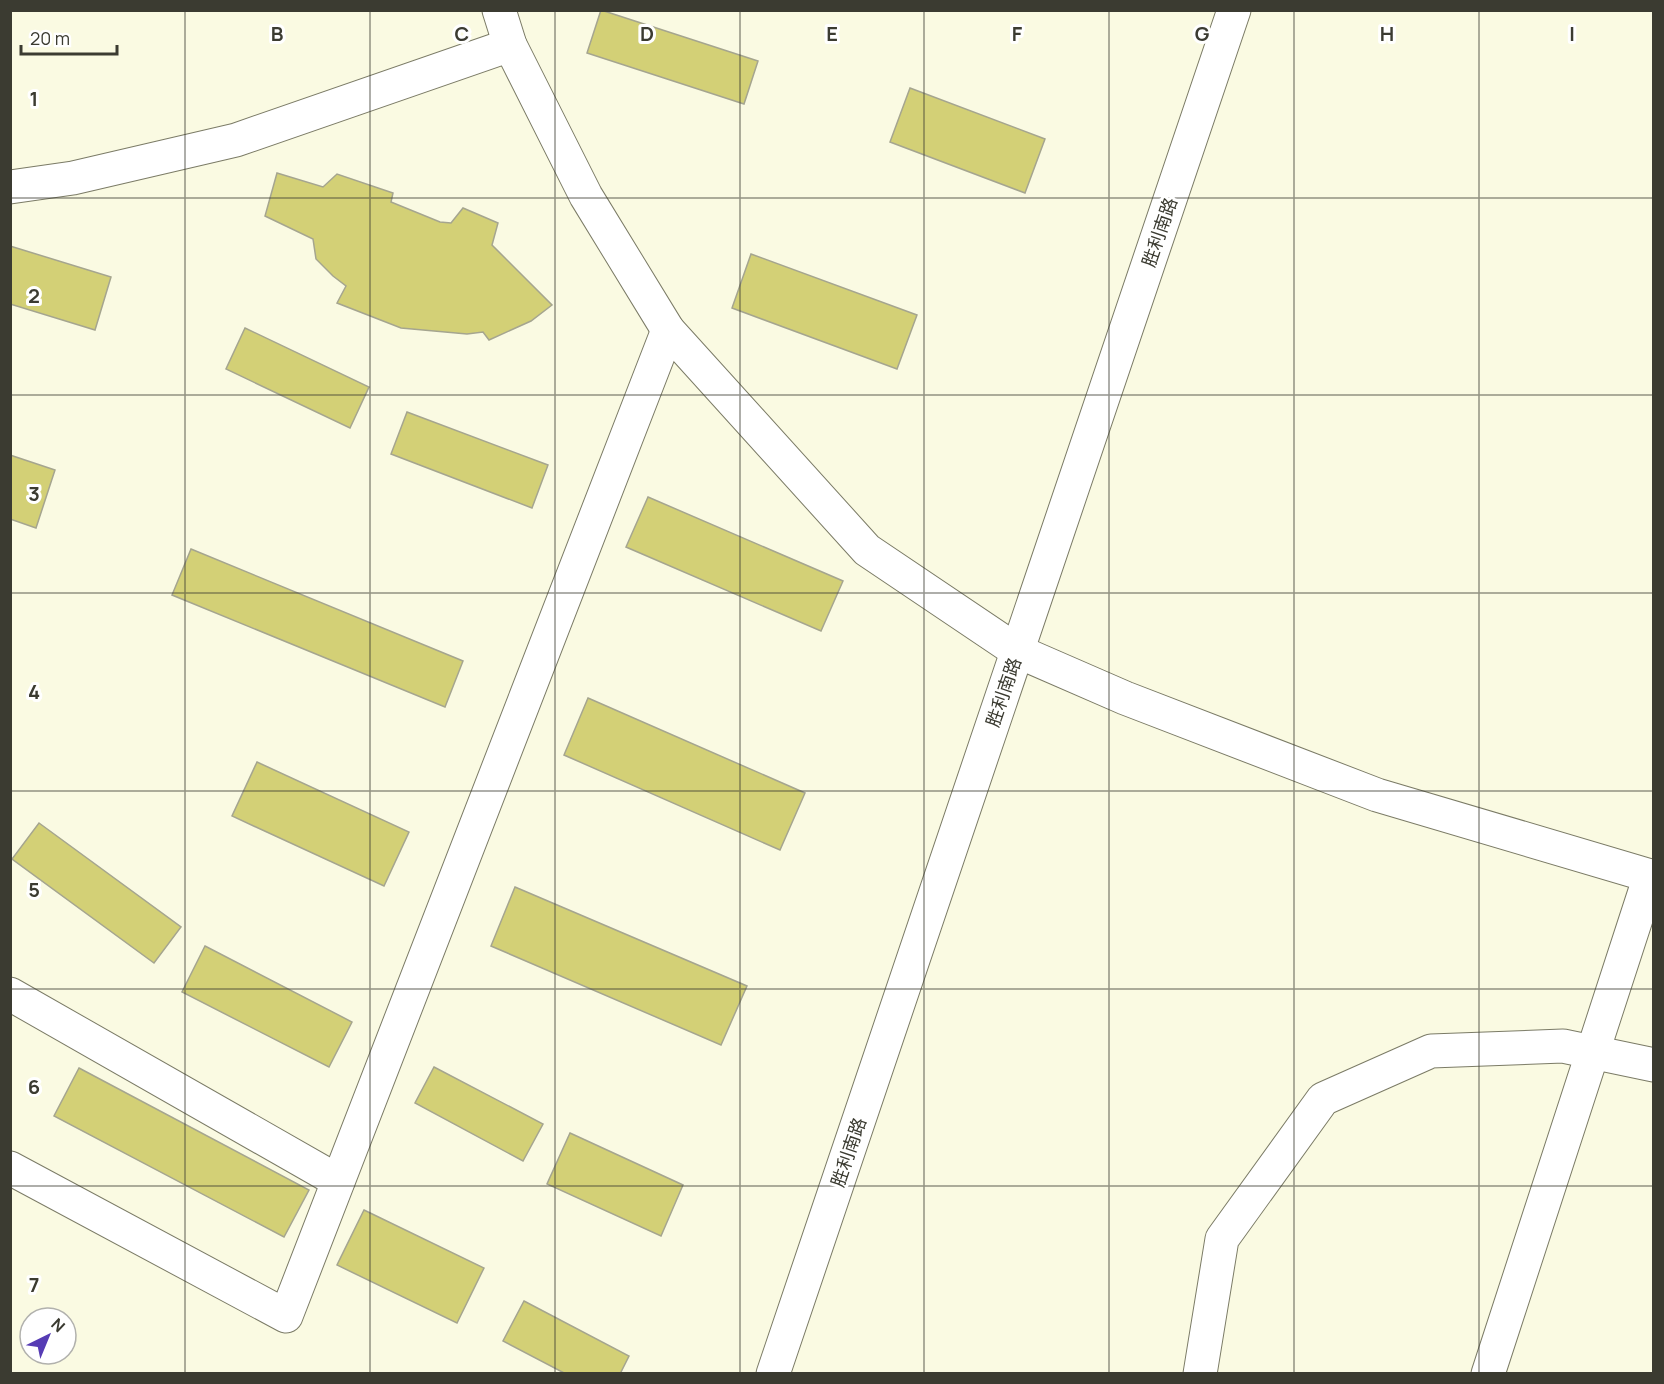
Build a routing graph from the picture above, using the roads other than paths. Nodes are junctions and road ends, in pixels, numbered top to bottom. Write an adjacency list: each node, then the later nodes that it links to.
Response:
1 (500, 10): 3 (street)
2 (1234, 10): 6 (street, 胜利南路)
3 (510, 45): 4 (street); 5 (street)
4 (10, 187)
5 (668, 330): 6 (street); 12 (street)
6 (1017, 651): 7 (street); 13 (street, 胜利南路)
7 (1652, 877): 9 (street)
8 (10, 994): 12 (street)
9 (1593, 1052): 10 (street); 14 (street); 15 (street)
10 (1653, 1065)
11 (10, 1168): 12 (street)
12 (338, 1181)
13 (773, 1374)
14 (1200, 1374)
15 (1488, 1374)

